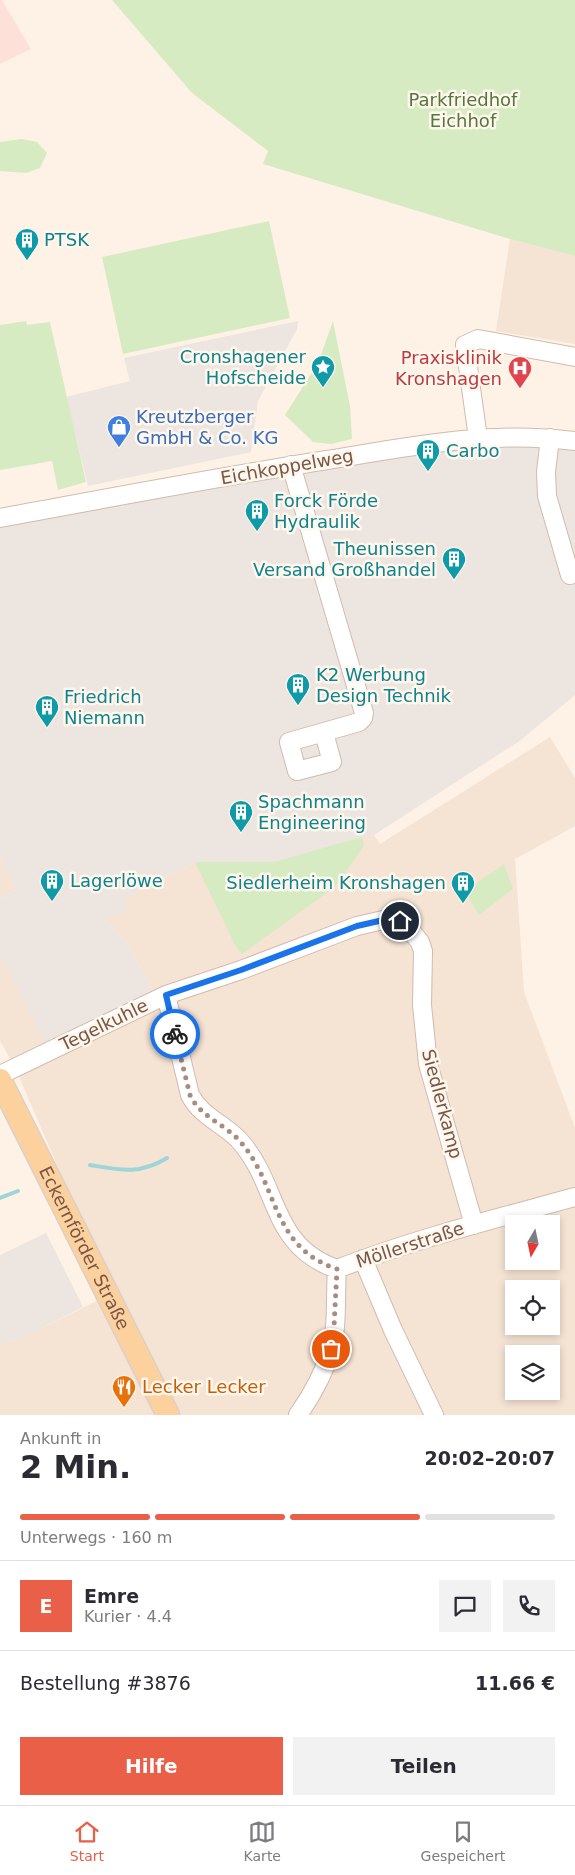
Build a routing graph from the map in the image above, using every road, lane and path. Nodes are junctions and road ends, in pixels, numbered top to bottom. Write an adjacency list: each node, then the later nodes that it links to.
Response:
1 (575, 357): 2 (street)
2 (478, 438): 3 (street, Eichkoppelweg); 5 (street, Eichkoppelweg)
3 (550, 438): 4 (street, Eichkoppelweg); 7 (street)
4 (575, 441)
5 (291, 466): 6 (street, Eichkoppelweg); 8 (street)
6 (0, 518)
7 (570, 575)
8 (324, 733)
9 (423, 951): 10 (street, Tegelkuhle); 15 (street, Siedlerkamp)
10 (166, 995): 11 (street, Tegelkuhle); 17 (street)
11 (0, 1075)
12 (0, 1080): 19 (main road, Eckernförder Straße)
13 (0, 1111): 18 (main road, Eckernförder Straße)
14 (575, 1198): 15 (street, Möllerstraße)
15 (474, 1225): 16 (street, Möllerstraße)
16 (363, 1259): 17 (street, Möllerstraße); 21 (street)
17 (337, 1269): 20 (street, Möllerstraße)
18 (151, 1415)
19 (168, 1415)
20 (298, 1415)
21 (434, 1415)

